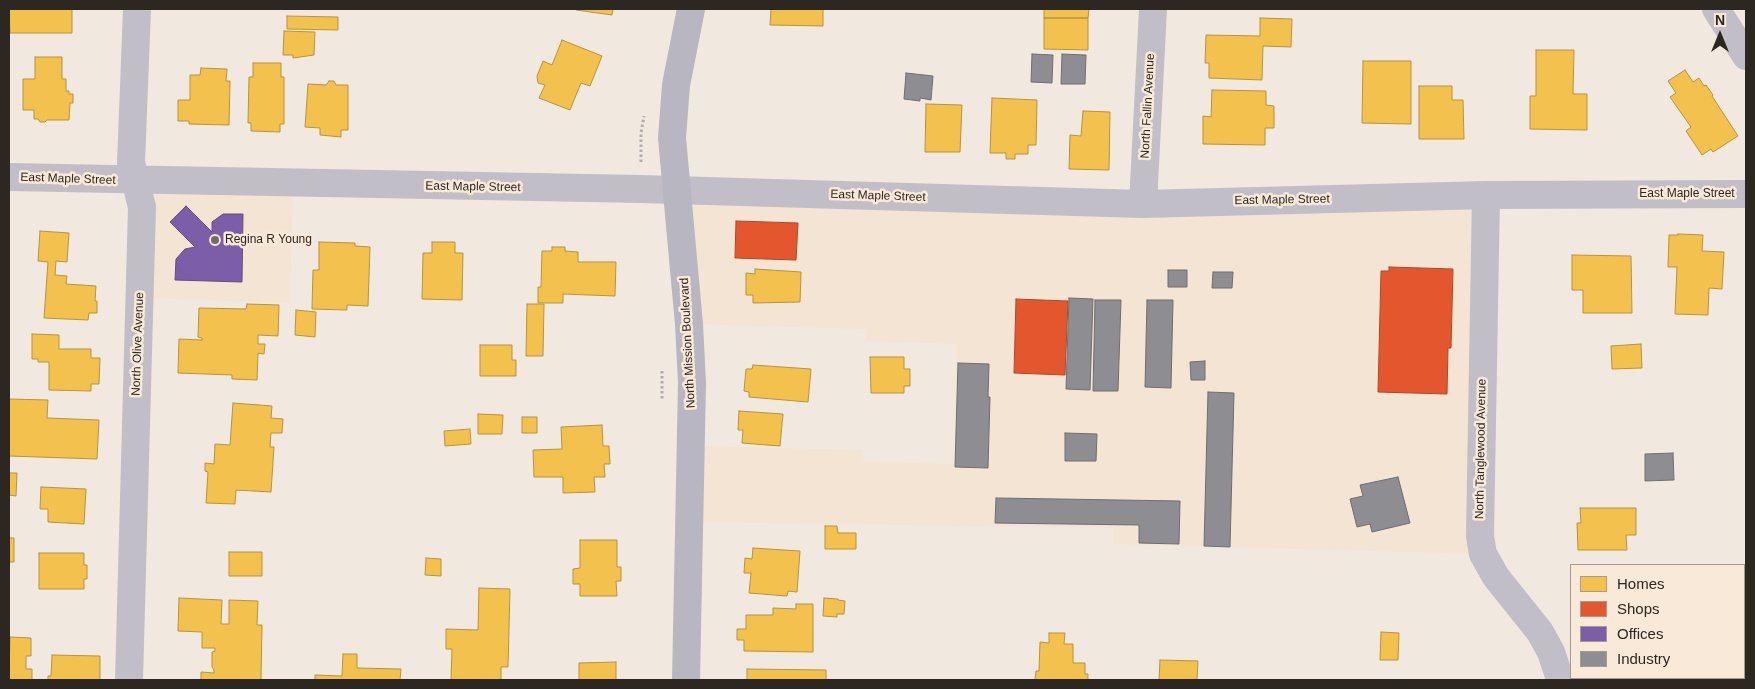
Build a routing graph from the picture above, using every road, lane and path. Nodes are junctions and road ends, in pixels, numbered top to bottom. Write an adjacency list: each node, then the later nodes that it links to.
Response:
1 (137, 9): 7 (street, North Olive Avenue)
2 (691, 9): 8 (main road, North Mission Boulevard)
3 (1153, 9): 11 (street, North Fallin Avenue)
4 (1716, 9): 5 (street)
5 (1746, 56)
6 (9, 177): 7 (street, East Maple Street)
7 (135, 181): 8 (street, East Maple Street); 14 (street, North Olive Avenue)
8 (678, 190): 11 (street, East Maple Street); 15 (main road, North Mission Boulevard)
9 (1746, 194): 10 (street, East Maple Street)
10 (1486, 195): 11 (street, East Maple Street); 16 (street, North Tanglewood Avenue)
11 (1143, 204)
12 (662, 368): 13 (path)
13 (662, 407)
14 (129, 680)
15 (686, 680)
16 (1559, 680)

